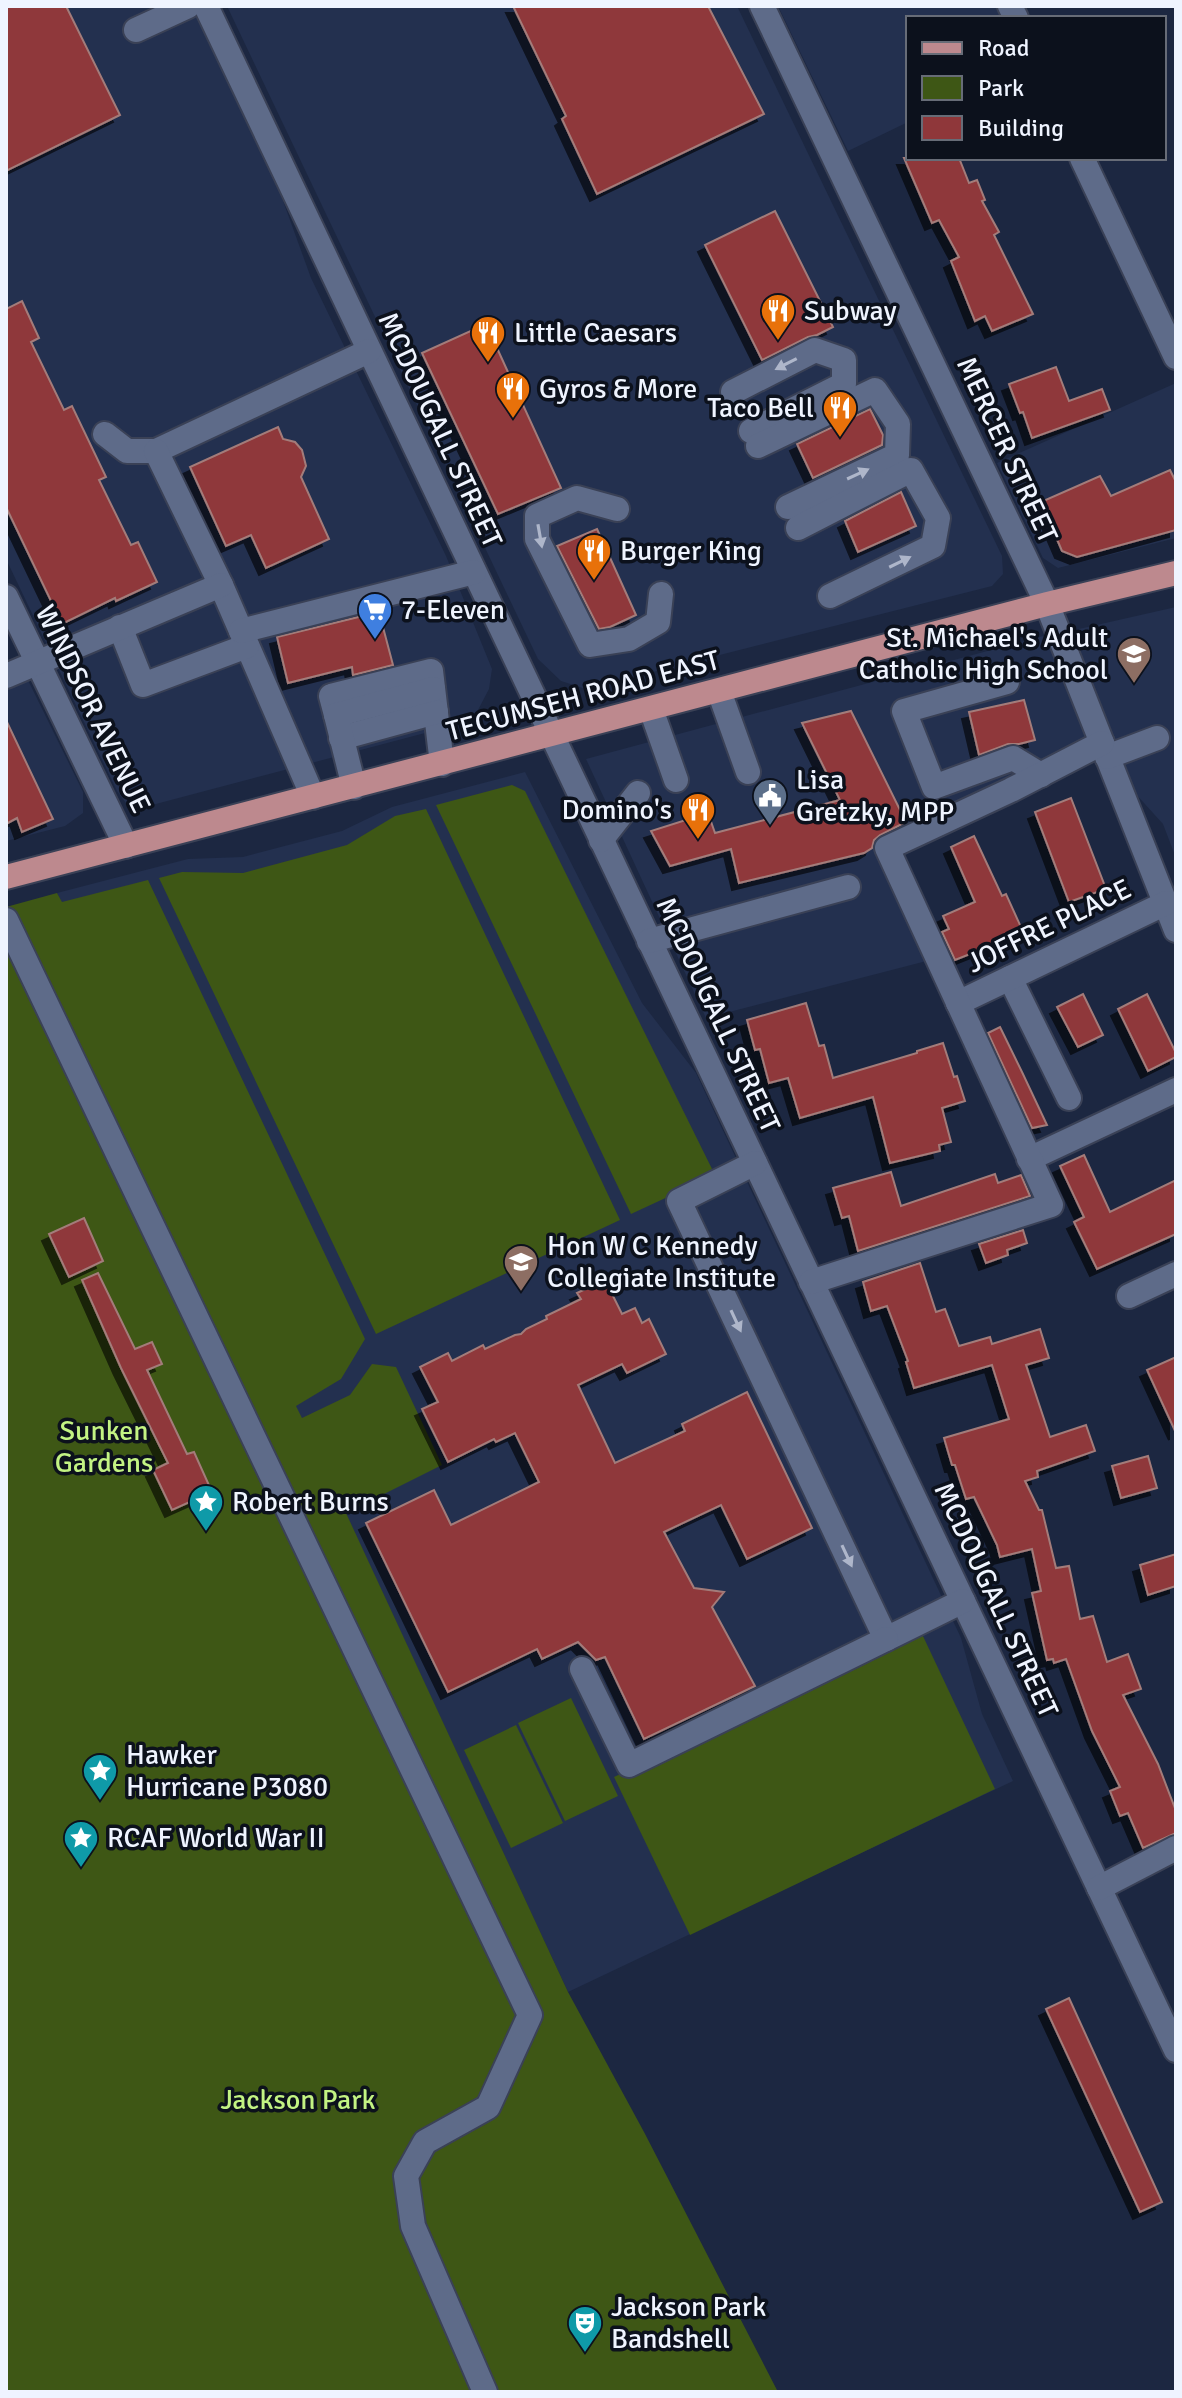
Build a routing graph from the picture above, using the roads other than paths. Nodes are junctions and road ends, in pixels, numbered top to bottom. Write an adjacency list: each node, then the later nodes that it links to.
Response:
1 (188, 6): 4 (street)
2 (206, 6): 6 (street, MCDOUGALL STREET)
3 (762, 6): 18 (street, MERCER STREET)
4 (136, 30)
5 (1083, 160): 7 (street)
6 (369, 351): 10 (street); 12 (street, MCDOUGALL STREET)
7 (1176, 357)
8 (733, 392): 16 (street, one-way to 8)
9 (105, 434): 10 (street)
10 (156, 451): 14 (street)
11 (617, 509): 15 (street, one-way to 15)
12 (474, 572): 20 (street); 28 (street, MCDOUGALL STREET)
13 (1176, 573): 18 (main road, TECUMSEH ROAD EAST)
14 (221, 585): 19 (street); 20 (street)
15 (661, 594)
16 (830, 596)
17 (6, 597): 21 (street, WINDSOR AVENUE)
18 (1047, 604): 24 (main road, TECUMSEH ROAD EAST); 30 (street, MERCER STREET)
19 (120, 627): 20 (street); 21 (street)
20 (244, 638): 37 (street)
21 (36, 661): 22 (street); 39 (street, WINDSOR AVENUE)
22 (6, 676)
23 (1007, 682): 33 (street)
24 (719, 691): 26 (main road, TECUMSEH ROAD EAST); 32 (street)
25 (435, 701): 27 (street); 27 (street); 31 (street)
26 (651, 709): 28 (main road, TECUMSEH ROAD EAST); 34 (street)
27 (338, 726): 35 (street)
28 (551, 735): 31 (main road, TECUMSEH ROAD EAST); 38 (street, MCDOUGALL STREET)
29 (1157, 738): 30 (street)
30 (1105, 750): 33 (street); 42 (street, MERCER STREET)
31 (442, 764): 35 (main road, TECUMSEH ROAD EAST)
32 (748, 772)
33 (1041, 775): 47 (street)
34 (676, 780)
35 (354, 787): 37 (main road, TECUMSEH ROAD EAST)
36 (638, 793): 38 (street)
37 (313, 797): 39 (main road, TECUMSEH ROAD EAST)
38 (601, 840): 45 (street, MCDOUGALL STREET)
39 (126, 846): 40 (main road, TECUMSEH ROAD EAST)
40 (6, 877)
41 (848, 887): 45 (street)
42 (1166, 903): 44 (street, MERCER STREET); 46 (street, JOFFRE PLACE)
43 (6, 920): 61 (street)
44 (1176, 930)
45 (649, 941): 51 (street, MCDOUGALL STREET)
46 (1010, 978): 47 (street, JOFFRE PLACE); 49 (street)
47 (958, 1003): 50 (street)
48 (1176, 1090): 50 (street)
49 (1069, 1098)
50 (1029, 1159): 53 (street)
51 (755, 1163): 53 (street, MCDOUGALL STREET); 56 (street, one-way to 56)
52 (1176, 1274): 54 (street)
53 (811, 1282): 55 (street, MCDOUGALL STREET)
54 (1129, 1296)
55 (963, 1601): 56 (street); 59 (street, MCDOUGALL STREET)
56 (886, 1639): 57 (street)
57 (582, 1669)
58 (1176, 1848): 59 (street)
59 (1099, 1888): 60 (street, MCDOUGALL STREET)
60 (1174, 2041)
61 (485, 2392)

